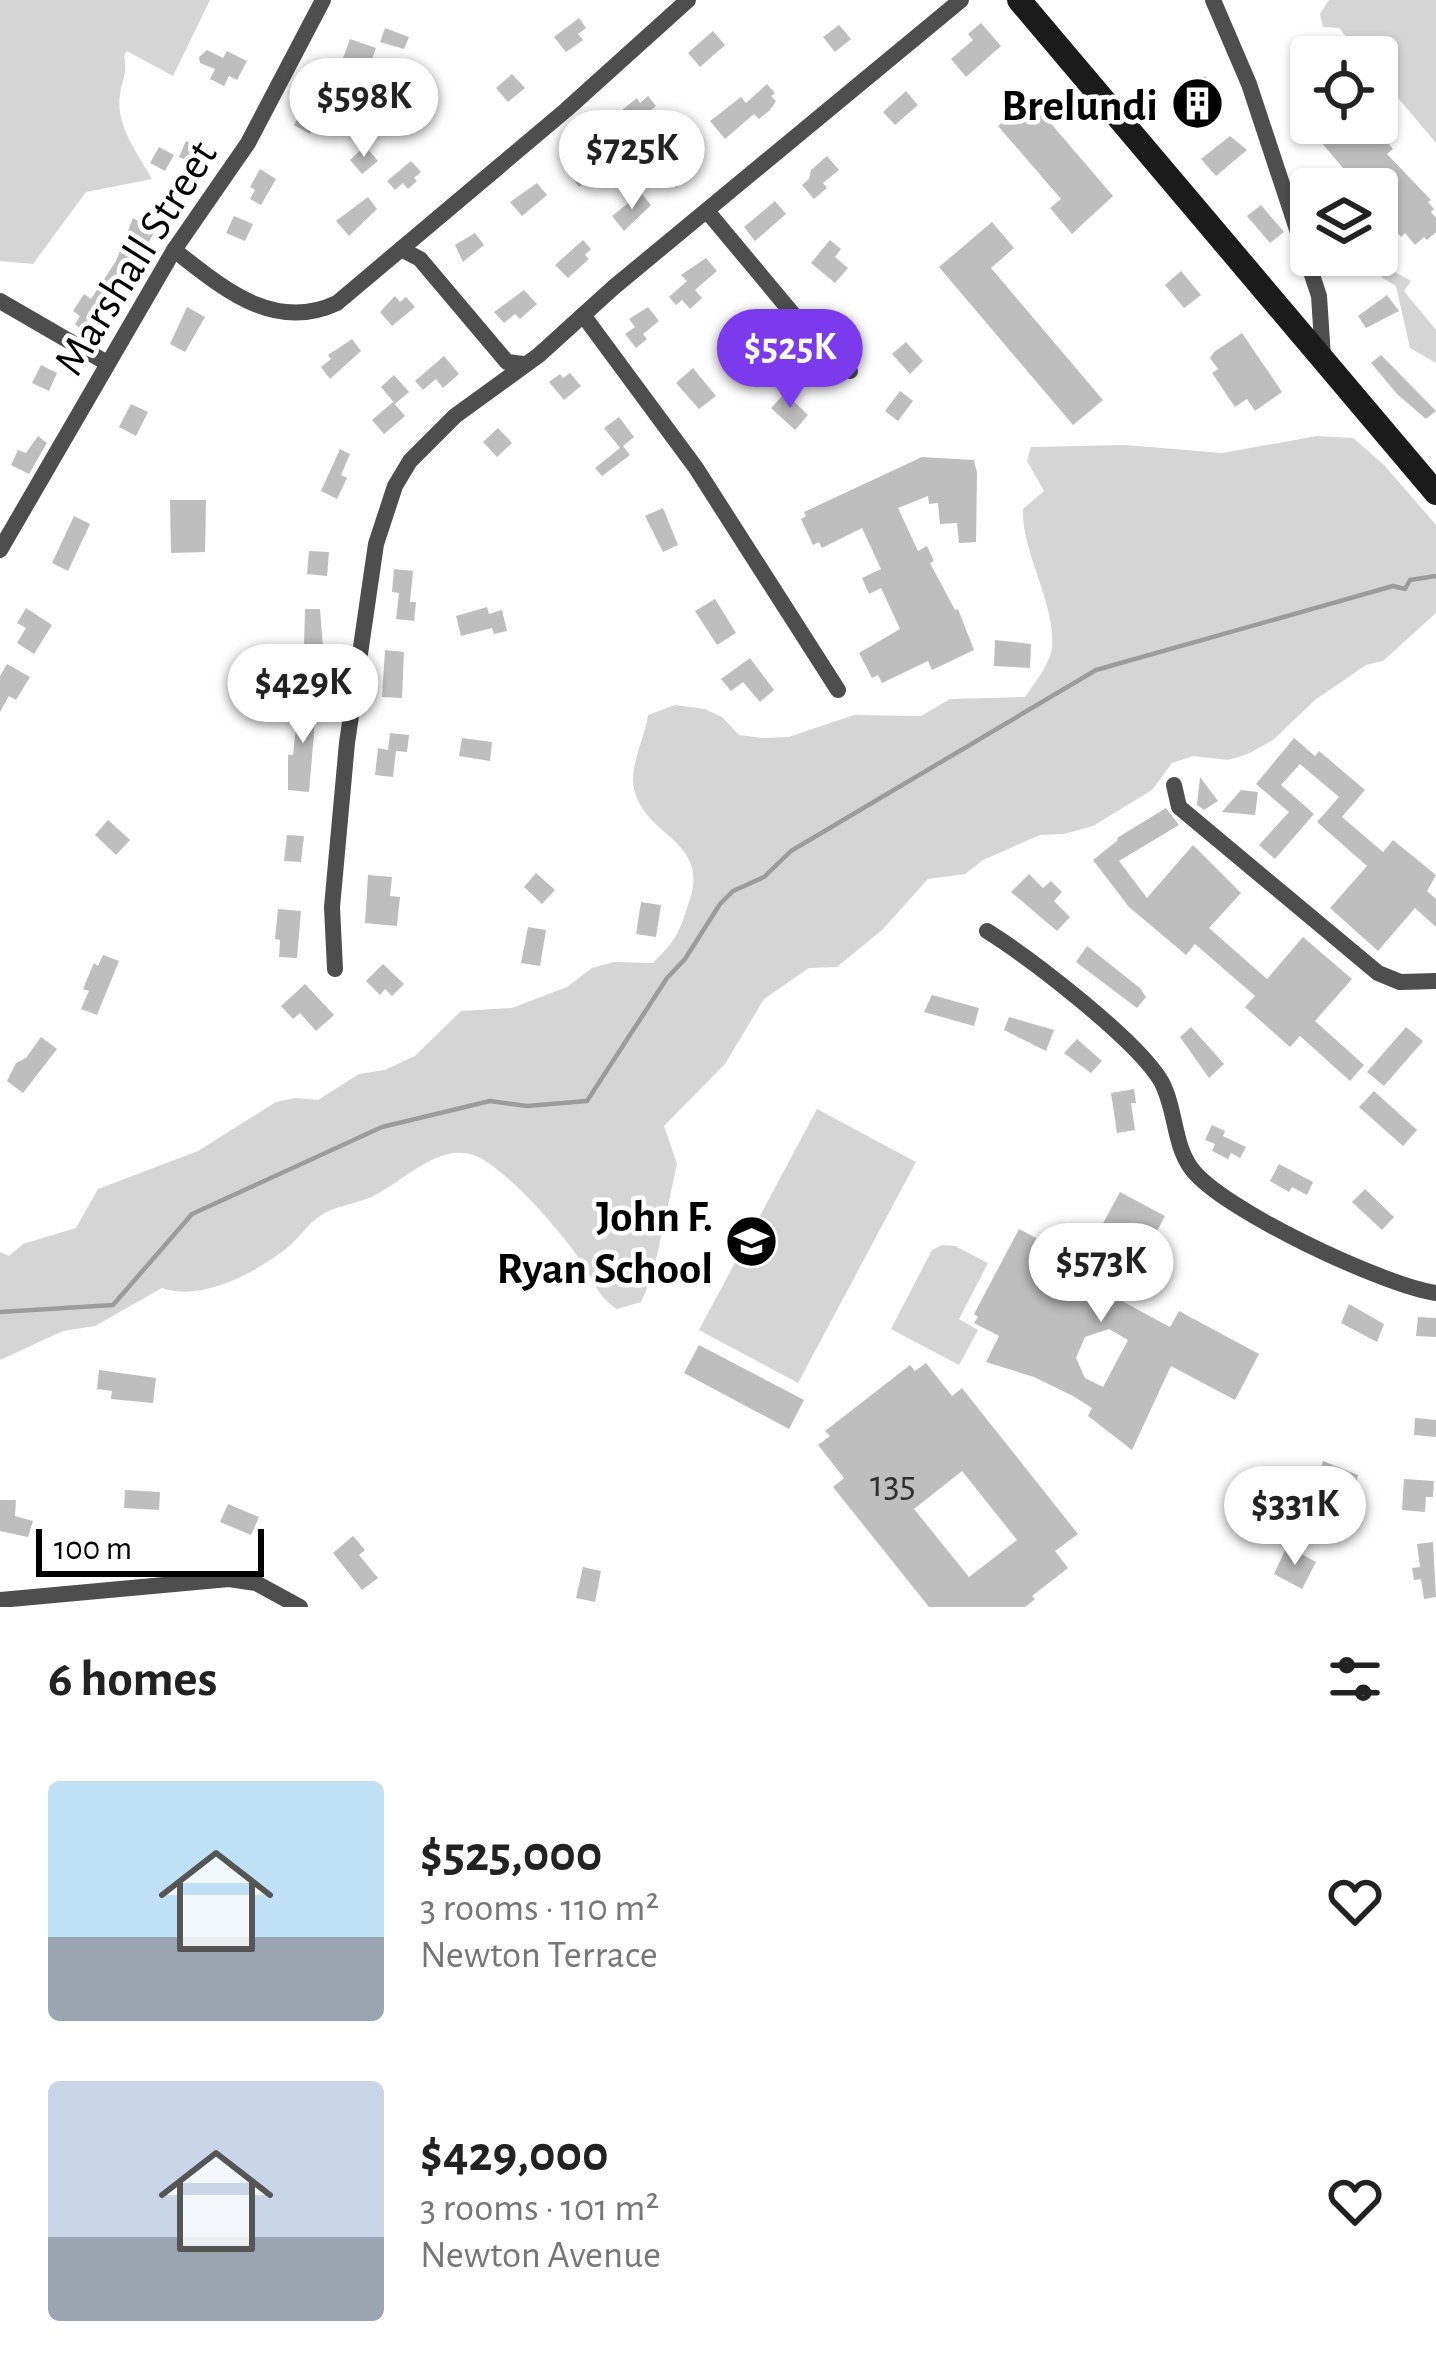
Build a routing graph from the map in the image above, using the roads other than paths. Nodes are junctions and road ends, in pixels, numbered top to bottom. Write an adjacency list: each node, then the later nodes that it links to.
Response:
1 (323, 0): 8 (street, Marshall Street)
2 (688, 0): 7 (street)
3 (961, 0): 6 (street)
4 (1019, 0): 11 (main road)
5 (1213, 0): 11 (street)
6 (707, 211): 10 (street); 14 (street)
7 (401, 249): 8 (street); 13 (street)
8 (174, 250): 12 (street, Marshall Street)
9 (0, 301): 12 (street)
10 (583, 315): 13 (street); 17 (street)
11 (1323, 357): 15 (main road)
12 (107, 363): 16 (street, Marshall Street)
13 (523, 364): 20 (street)
14 (850, 371)
15 (1436, 493)
16 (0, 550)
17 (838, 690)
18 (1174, 785): 21 (street)
19 (987, 931): 22 (street)
20 (335, 969)
21 (1436, 981)
22 (1436, 1293)
23 (0, 1600): 24 (street)
24 (300, 1607)

